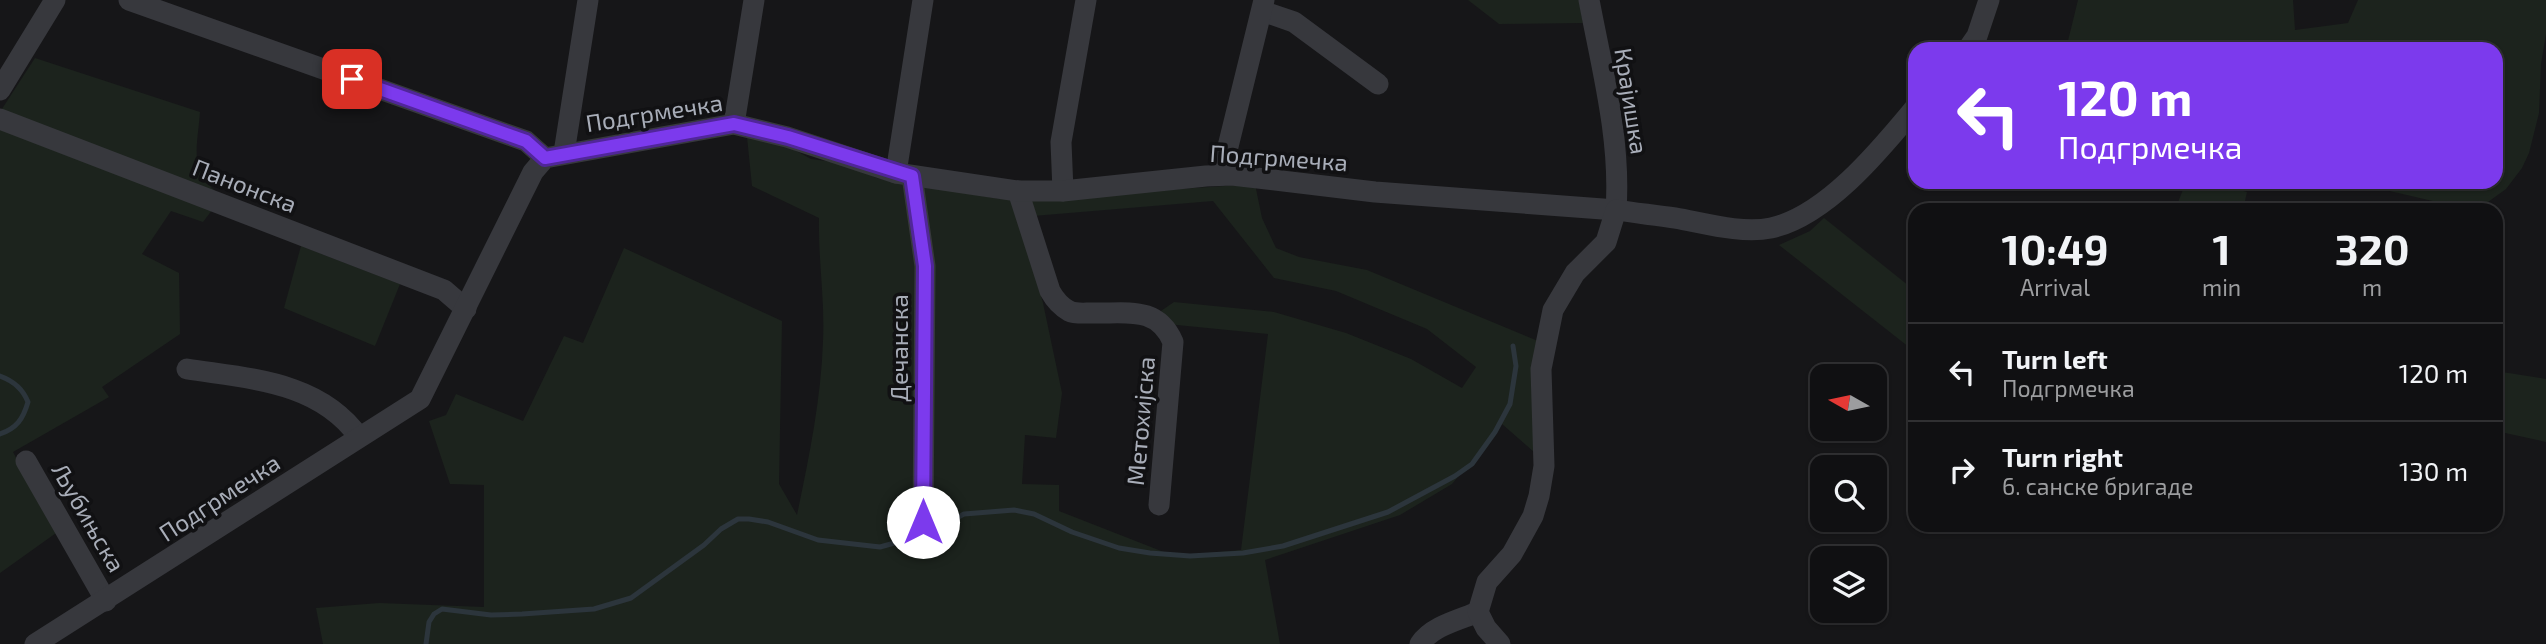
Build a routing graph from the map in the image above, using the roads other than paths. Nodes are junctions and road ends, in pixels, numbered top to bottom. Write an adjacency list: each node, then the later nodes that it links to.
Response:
1 (55, 0): 12 (street)
2 (129, 0): 16 (street)
3 (754, 0): 15 (street)
4 (923, 0): 17 (street, Дечанска)
5 (1086, 0): 20 (street)
6 (1589, 0): 21 (street, Крајишка)
7 (1989, 0): 10 (street)
8 (583, 3): 16 (street)
9 (1263, 6): 11 (street); 18 (street)
10 (1973, 42)
11 (1378, 84)
12 (0, 90)
13 (1908, 116): 21 (street, Подгрмечка)
14 (0, 119): 22 (street, Панонска)
15 (734, 124): 16 (street, Подгрмечка); 17 (street, Подгрмечка)
16 (554, 155): 22 (street, Подгрмечка)
17 (904, 174): 19 (street, Подгрмечка); 27 (street, Дечанска)
18 (1221, 175): 20 (street, Подгрмечка); 21 (street, Подгрмечка)
19 (1018, 191): 20 (street, Подгрмечка); 26 (street, Метохијска)
20 (1063, 191)
21 (1616, 210): 29 (street, Крајишка)
22 (466, 309): 24 (street, Подгрмечка)
23 (187, 369): 24 (street)
24 (359, 437): 28 (street, Подгрмечка)
25 (26, 461): 28 (street, Љубињска)
26 (1159, 505)
27 (923, 522)
28 (106, 600): 30 (street, Подгрмечка)
29 (1478, 612): 31 (street); 32 (street)
30 (34, 644)
31 (1420, 644)
32 (1500, 644)

